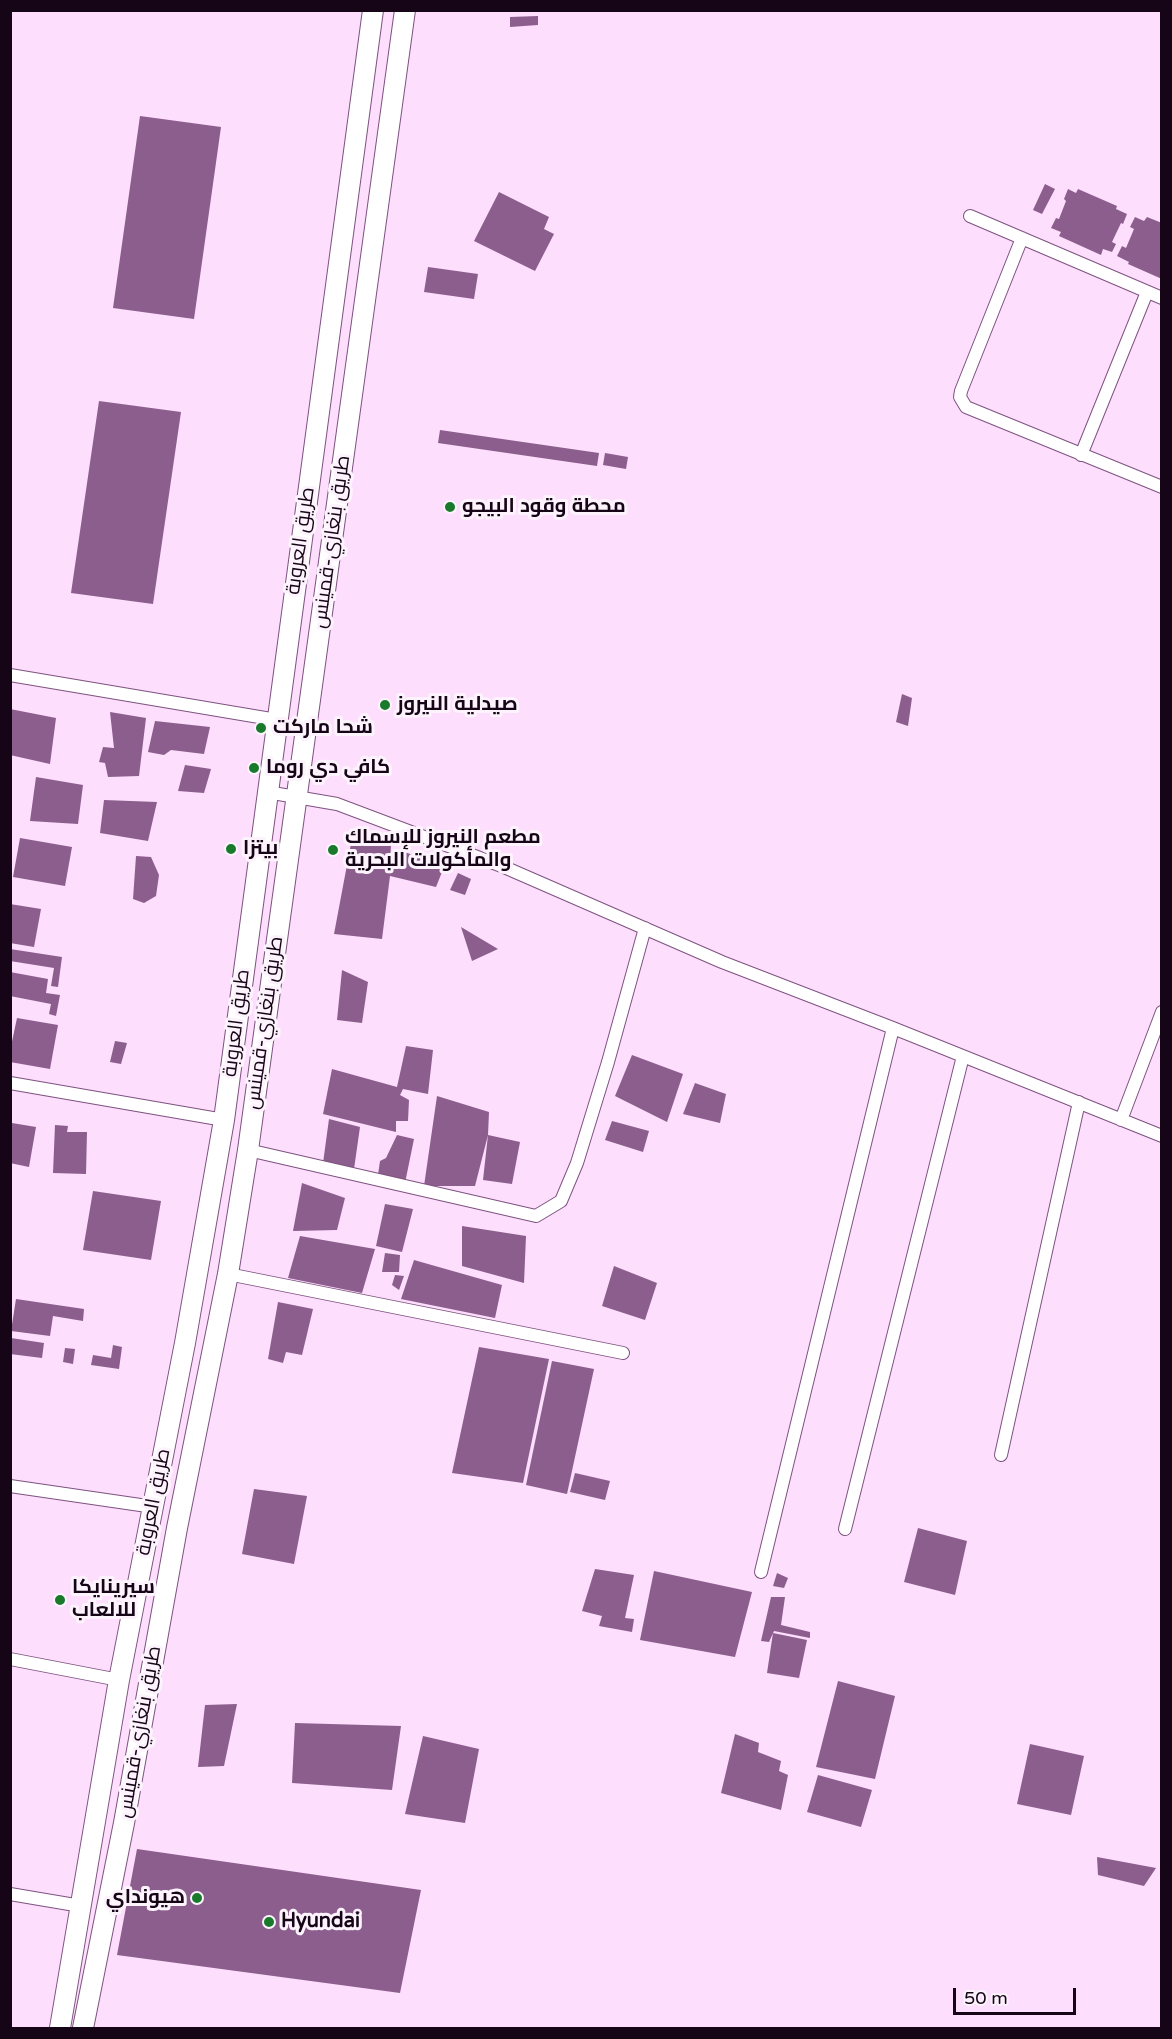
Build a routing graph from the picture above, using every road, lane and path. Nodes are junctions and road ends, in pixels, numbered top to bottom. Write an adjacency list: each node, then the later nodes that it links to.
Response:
1 (374, 10): 10 (main road, طريق العروبة)
2 (405, 10): 12 (main road, طريق بنغازي-قمينس)
3 (970, 216): 4 (street)
4 (1022, 238): 5 (street); 7 (street)
5 (1147, 292): 6 (street); 7 (street)
6 (1161, 298)
7 (1081, 455): 8 (street)
8 (1161, 487)
9 (10, 675): 10 (street)
10 (277, 720): 11 (main road, طريق العروبة)
11 (267, 792): 12 (street); 19 (main road, طريق العروبة)
12 (296, 796): 13 (street); 22 (main road, طريق بنغازي-قمينس)
13 (645, 928): 15 (street); 22 (street)
14 (1161, 1012): 20 (street)
15 (893, 1028): 16 (street); 29 (street)
16 (963, 1056): 18 (street); 28 (street)
17 (10, 1083): 19 (street)
18 (1079, 1102): 20 (street); 25 (street)
19 (224, 1119): 27 (main road, طريق العروبة)
20 (1121, 1119): 21 (street)
21 (1161, 1136)
22 (248, 1150): 23 (main road, طريق بنغازي-قمينس)
23 (228, 1274): 24 (street); 35 (main road, طريق بنغازي-قمينس)
24 (623, 1353)
25 (1001, 1455)
26 (10, 1486): 27 (street)
27 (154, 1507): 31 (main road, طريق العروبة)
28 (844, 1529)
29 (761, 1572)
30 (10, 1659): 31 (street)
31 (119, 1680): 33 (main road, طريق العروبة)
32 (10, 1894): 33 (street)
33 (81, 1906): 34 (main road, طريق العروبة)
34 (60, 2028)
35 (83, 2028)

